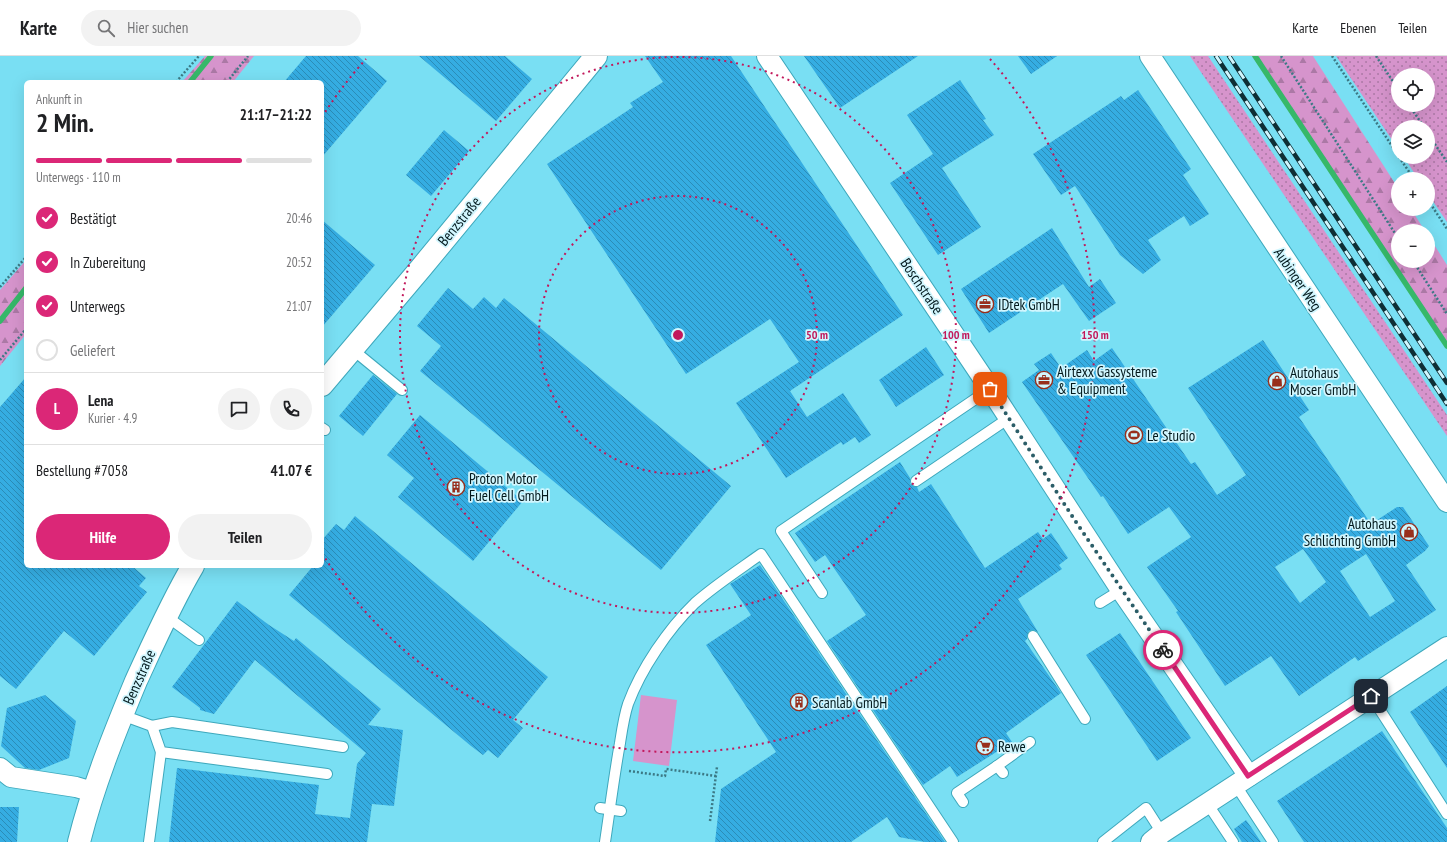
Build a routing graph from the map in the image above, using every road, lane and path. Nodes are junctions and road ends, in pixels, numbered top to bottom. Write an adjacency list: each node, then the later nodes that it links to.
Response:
1 (199, 56): 10 (path)
2 (248, 56): 11 (path)
3 (596, 56): 23 (street, Benzstraße)
4 (768, 56): 26 (street, Boschstraße)
5 (1150, 56): 30 (street, Aubinger Weg)
6 (1281, 56): 16 (path)
7 (1332, 56): 12 (path)
8 (1376, 56): 9 (path)
9 (1391, 78)
10 (178, 80)
11 (229, 80)
12 (1391, 144)
13 (1435, 144): 14 (path)
14 (1447, 162)
15 (1435, 211): 17 (path)
16 (1391, 227)
17 (1447, 229)
18 (24, 259): 20 (path)
19 (1417, 268): 21 (path)
20 (0, 287)
21 (1447, 314)
22 (24, 330): 24 (path)
23 (352, 349): 25 (street, Benzstraße); 27 (lane)
24 (0, 360)
25 (324, 383)
26 (990, 389): 28 (street, Boschstraße); 33 (lane)
27 (402, 390)
28 (1010, 418): 29 (lane); 32 (street, Boschstraße)
29 (916, 481)
30 (1447, 502)
31 (192, 568): 35 (street, Benzstraße)
32 (1121, 590): 34 (lane); 51 (street, Boschstraße)
33 (822, 593)
34 (1100, 603)
35 (166, 616): 37 (lane); 40 (street, Benzstraße)
36 (1032, 636): 41 (lane)
37 (200, 640)
38 (1447, 647): 39 (street)
39 (1371, 696): 51 (street); 57 (lane)
40 (122, 715): 42 (lane); 52 (street, Benzstraße)
41 (1085, 719)
42 (152, 726): 44 (lane); 45 (lane)
43 (1030, 742): 53 (lane)
44 (343, 747)
45 (162, 752): 49 (lane); 61 (lane)
46 (717, 767): 50 (path)
47 (0, 768): 52 (street)
48 (615, 768): 50 (path); 55 (lane); 63 (lane)
49 (327, 774)
50 (716, 776): 58 (path)
51 (1242, 780): 54 (street); 66 (lane)
52 (93, 792): 60 (street, Benzstraße)
53 (963, 802)
54 (1207, 803): 59 (street); 65 (lane)
55 (605, 809): 56 (lane); 62 (lane)
56 (621, 811)
57 (1447, 814)
58 (710, 821)
59 (1156, 837): 64 (lane)
60 (79, 842)
61 (149, 842)
62 (605, 842)
63 (952, 842)
64 (1103, 842)
65 (1233, 842)
66 (1274, 842)

